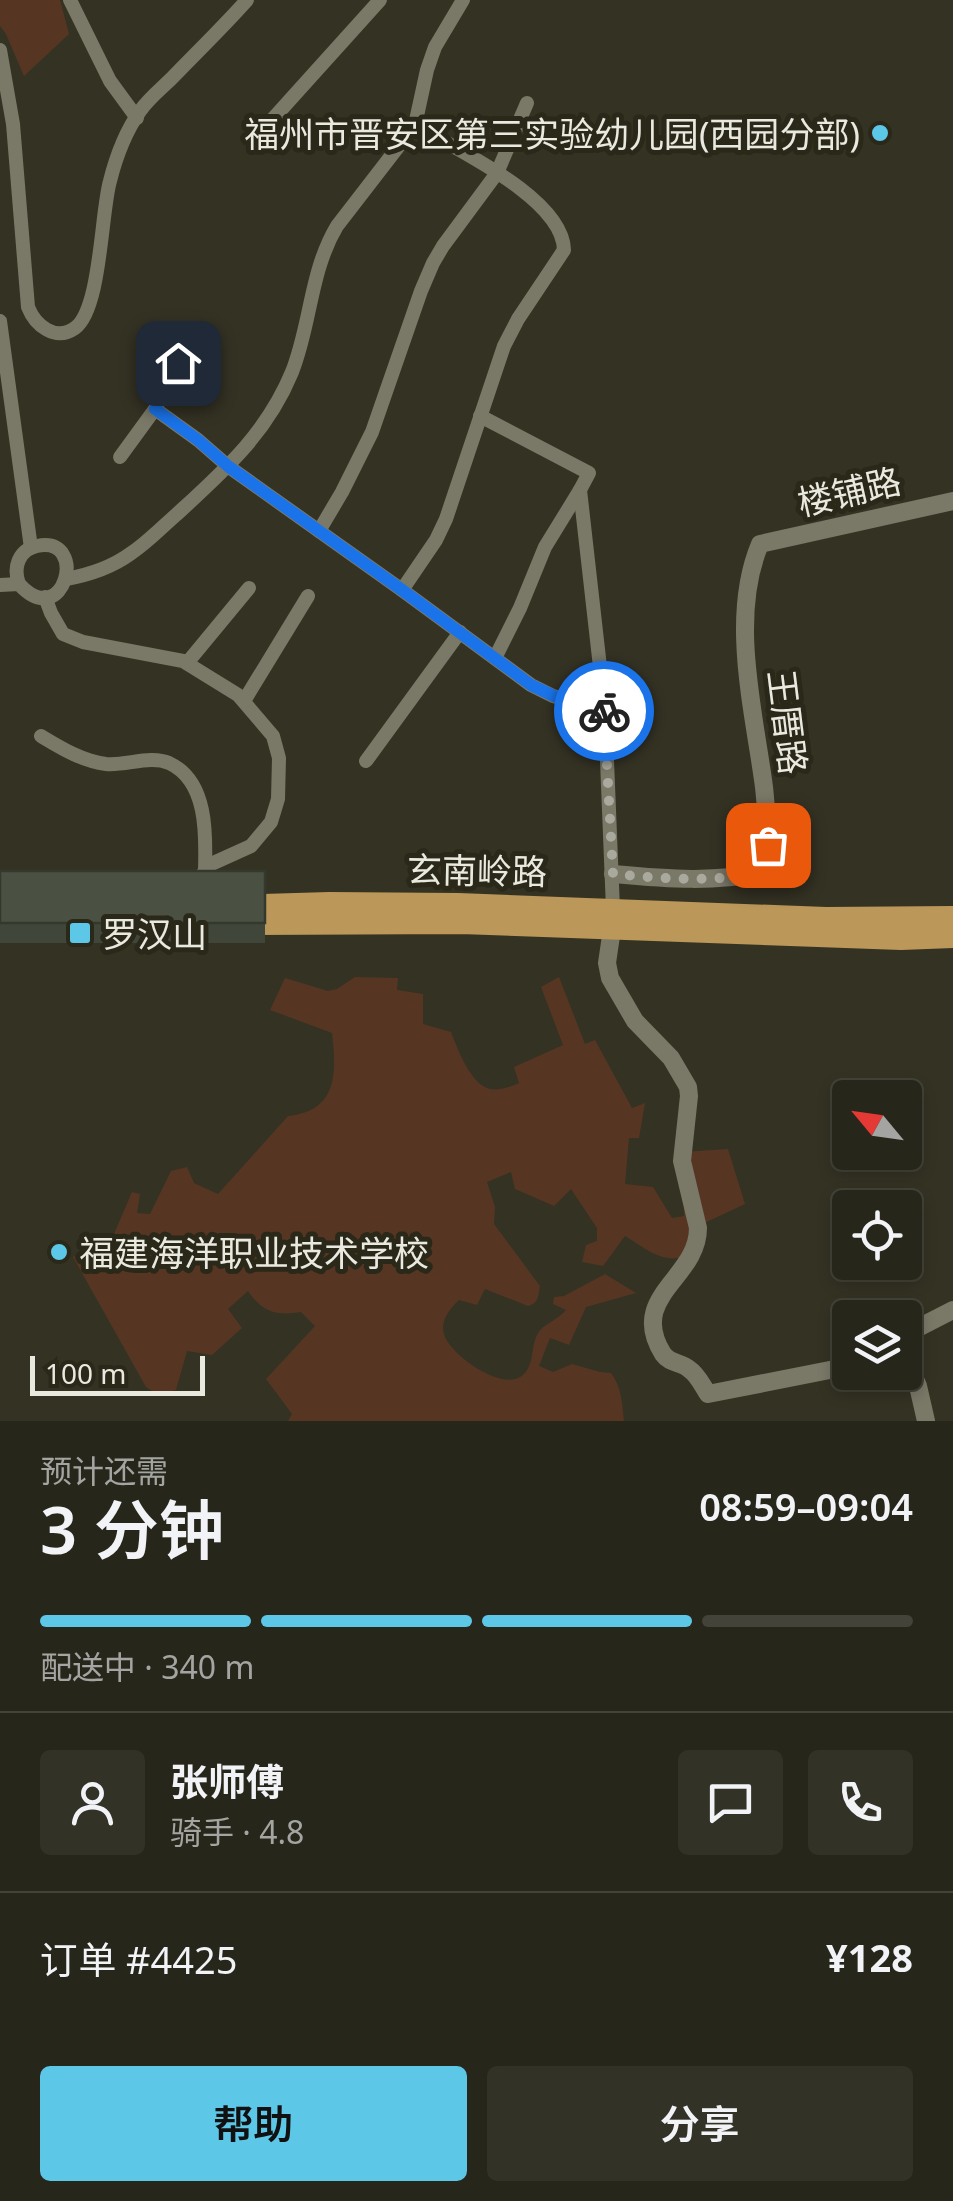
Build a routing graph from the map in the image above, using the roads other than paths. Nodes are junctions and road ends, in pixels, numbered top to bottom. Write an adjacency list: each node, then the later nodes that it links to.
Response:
1 (70, 0): 7 (street)
2 (247, 0): 7 (street)
3 (380, 0): 9 (street)
4 (463, 0): 8 (street)
5 (0, 50): 7 (street)
6 (528, 103): 10 (street)
7 (136, 118)
8 (414, 125): 10 (street); 16 (street)
9 (252, 142)
10 (496, 173): 14 (street); 19 (street)
11 (0, 321): 21 (street)
12 (194, 328): 13 (street)
13 (155, 409): 15 (street); 16 (street)
14 (480, 416): 17 (street); 26 (street)
15 (120, 457)
16 (229, 467): 19 (street); 22 (street)
17 (580, 490): 30 (street); 33 (street)
18 (953, 501): 20 (street, 楼铺路)
19 (319, 531): 26 (street)
20 (760, 544): 37 (street, 王厝路)
21 (30, 548): 22 (street); 23 (street)
22 (66, 579): 28 (street)
23 (19, 584): 24 (street); 28 (street)
24 (0, 585)
25 (249, 588): 31 (street)
26 (402, 590): 29 (street)
27 (308, 596): 32 (street)
28 (45, 597): 31 (street)
29 (460, 632): 30 (street); 35 (street)
30 (495, 658): 33 (street)
31 (187, 664): 32 (street)
32 (244, 701): 36 (street)
33 (605, 711): 37 (street)
34 (41, 736): 36 (street)
35 (366, 762)
36 (204, 870): 38 (street)
37 (613, 874): 40 (street)
38 (188, 897)
39 (213, 915): 40 (main road, 玄南岭路)
40 (612, 919): 41 (main road, 玄南岭路); 44 (street)
41 (946, 927)
42 (953, 1310): 43 (street)
43 (922, 1326)
44 (832, 1370)
45 (919, 1390): 46 (street)
46 (926, 1421)

